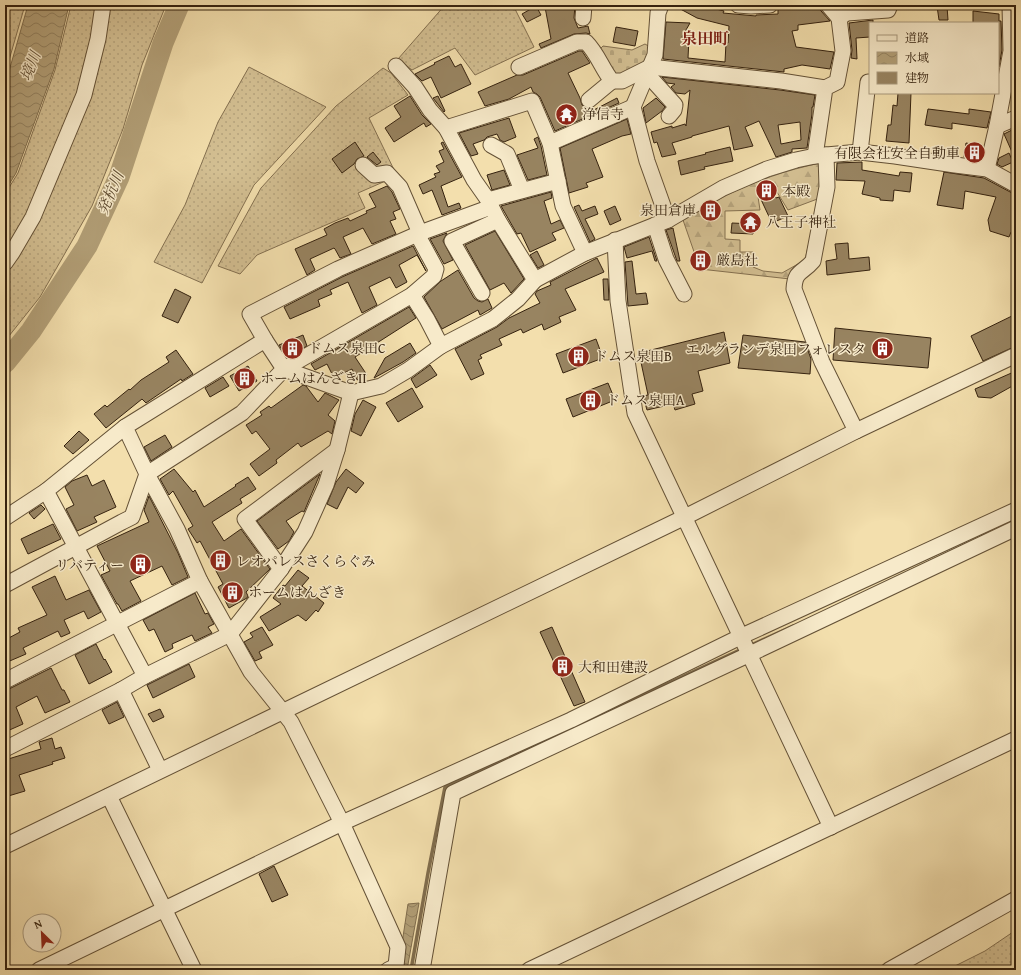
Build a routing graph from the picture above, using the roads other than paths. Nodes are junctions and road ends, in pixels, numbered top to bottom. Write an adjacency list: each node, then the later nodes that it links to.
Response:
1 (103, 5): 36 (street)
2 (661, 5): 11 (street)
3 (738, 5): 4 (street)
4 (770, 5)
5 (828, 5): 8 (street)
6 (890, 5): 8 (street)
7 (1010, 5): 19 (street)
8 (839, 18): 14 (street)
9 (396, 66): 20 (street)
10 (519, 68): 12 (street)
11 (649, 71): 12 (street); 14 (street); 16 (street); 17 (street)
12 (612, 81): 15 (street)
13 (868, 82): 23 (street)
14 (825, 88): 24 (street)
15 (589, 100)
16 (633, 107): 21 (street); 32 (street)
17 (668, 116)
18 (1016, 118): 19 (street)
19 (997, 126): 26 (street)
20 (446, 128): 21 (street); 30 (street)
21 (550, 143): 27 (street)
22 (491, 145): 29 (street)
23 (860, 152): 24 (street); 26 (street)
24 (820, 156): 32 (street); 47 (street)
25 (364, 165): 33 (street)
26 (987, 169): 28 (street)
27 (558, 181): 29 (street); 35 (street)
28 (1016, 186)
29 (522, 190): 30 (street)
30 (489, 203): 31 (street); 33 (street)
31 (498, 220): 37 (street); 38 (street)
32 (661, 223): 34 (street); 39 (street)
33 (419, 234): 40 (street); 41 (street)
34 (615, 240): 35 (street); 52 (street)
35 (585, 253): 37 (street)
36 (5, 263)
37 (535, 280): 42 (street)
38 (482, 293)
39 (684, 294)
40 (412, 295): 42 (street); 44 (street)
41 (265, 340): 44 (street); 46 (street)
42 (441, 346): 45 (street)
43 (1016, 355): 47 (street)
44 (284, 369): 45 (street); 49 (street)
45 (351, 393): 48 (street)
46 (125, 427): 49 (street); 50 (street)
47 (856, 431): 52 (street)
48 (337, 450): 56 (street); 56 (street)
49 (147, 474): 55 (street); 57 (street)
50 (46, 491): 53 (street); 55 (street)
51 (1016, 510): 61 (street)
52 (685, 517): 61 (street); 66 (street)
53 (5, 518)
54 (1016, 528): 62 (street)
55 (76, 547): 58 (street); 59 (street)
56 (281, 569): 60 (street)
57 (200, 581): 59 (street); 60 (street)
58 (5, 585)
59 (117, 623): 63 (street); 64 (street)
60 (230, 634): 63 (street); 66 (street)
61 (742, 636): 62 (street); 70 (street)
62 (750, 654): 71 (street); 74 (street)
63 (145, 676): 65 (street)
64 (5, 681)
65 (121, 690): 68 (street); 69 (street)
66 (283, 712): 69 (street); 73 (street)
67 (1016, 739): 74 (street)
68 (5, 750)
69 (160, 770): 72 (street)
70 (452, 774): 71 (street); 73 (street)
71 (460, 790): 81 (street)
72 (109, 796): 75 (street); 77 (street)
73 (342, 823): 77 (street); 80 (street)
74 (832, 827): 82 (street)
75 (5, 846)
76 (1016, 899): 83 (street)
77 (165, 909): 78 (street); 79 (street)
78 (39, 970)
79 (194, 970)
80 (388, 970)
81 (422, 970)
82 (529, 970)
83 (889, 970)

